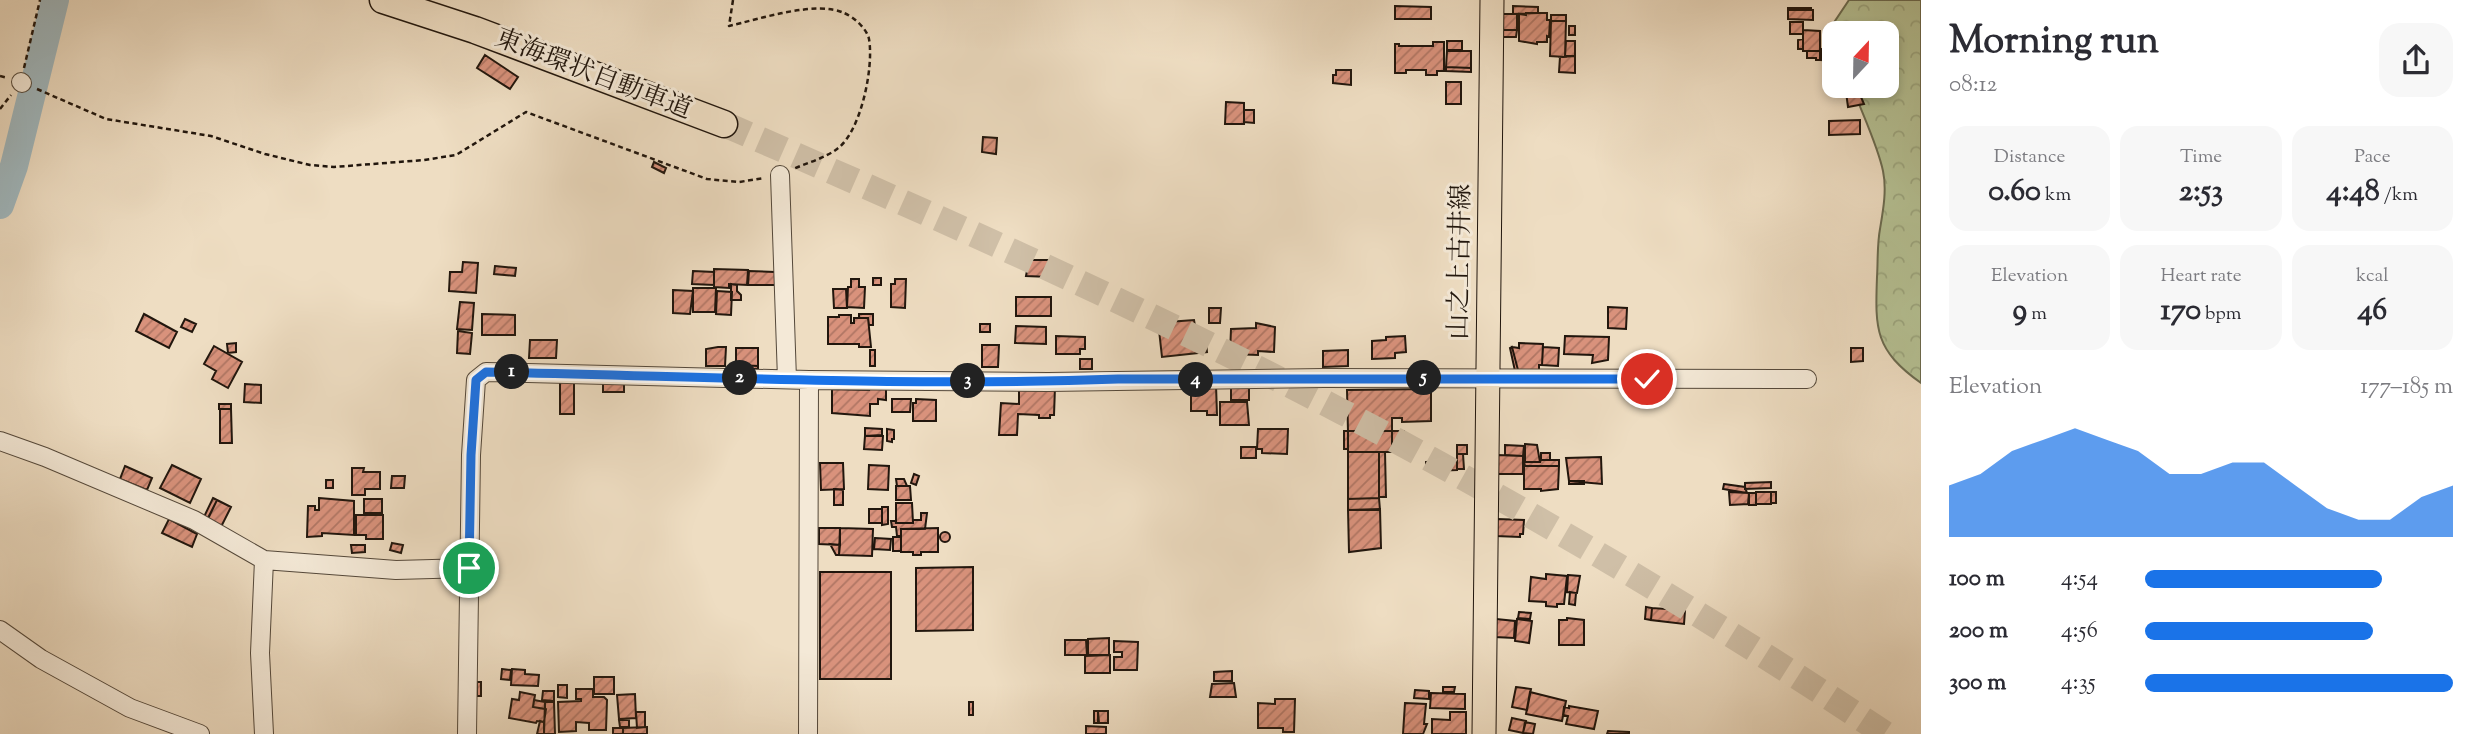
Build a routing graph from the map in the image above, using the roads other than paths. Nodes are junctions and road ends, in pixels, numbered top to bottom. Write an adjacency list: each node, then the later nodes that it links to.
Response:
1 (383, 0): 3 (highway, 東海環状自動車道)
2 (1492, 0): 5 (main road, 山之上古井線)
3 (724, 124)
4 (780, 175): 6 (street)
5 (1488, 378): 7 (street); 8 (street); 17 (main road, 山之上古井線)
6 (787, 379): 8 (street); 11 (street)
7 (1807, 379)
8 (809, 380): 16 (street)
9 (0, 441): 10 (street)
10 (264, 560): 11 (street); 14 (street)
11 (469, 568): 15 (street)
12 (0, 630): 13 (street)
13 (200, 734)
14 (264, 734)
15 (467, 734)
16 (808, 734)
17 (1484, 734)

